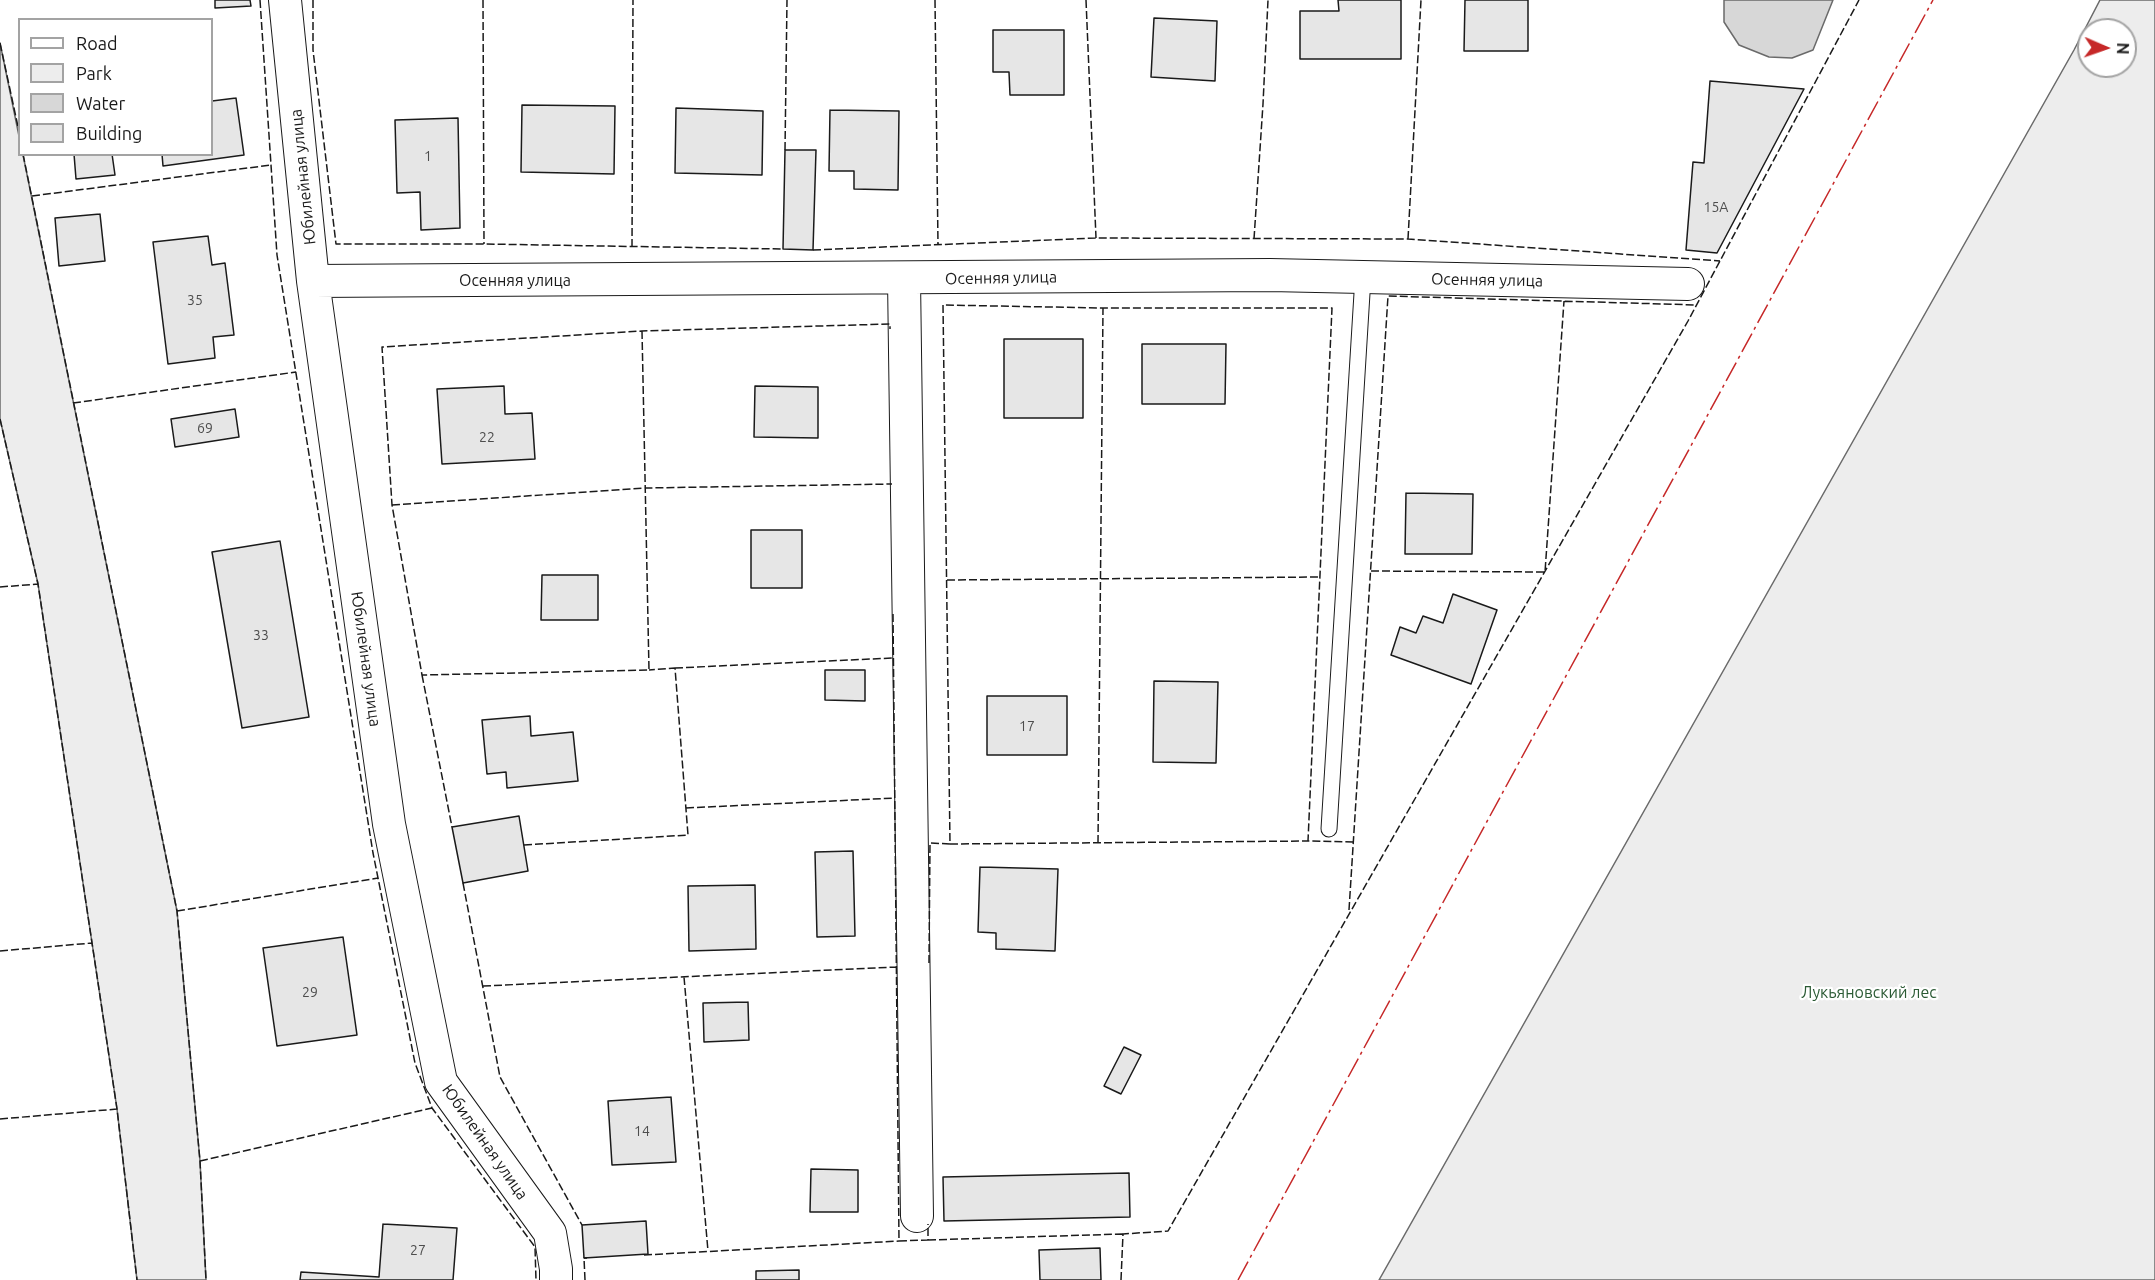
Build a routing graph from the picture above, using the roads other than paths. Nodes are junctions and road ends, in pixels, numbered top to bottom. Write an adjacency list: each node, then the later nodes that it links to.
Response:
1 (285, 0): 4 (street, Юбилейная улица)
2 (1363, 277): 3 (street, Осенняя улица); 5 (street, Осенняя улица); 6 (lane)
3 (904, 279): 4 (street, Осенняя улица); 7 (street)
4 (313, 281): 8 (street, Юбилейная улица)
5 (1688, 284)
6 (1329, 829)
7 (917, 1216)
8 (556, 1280)

